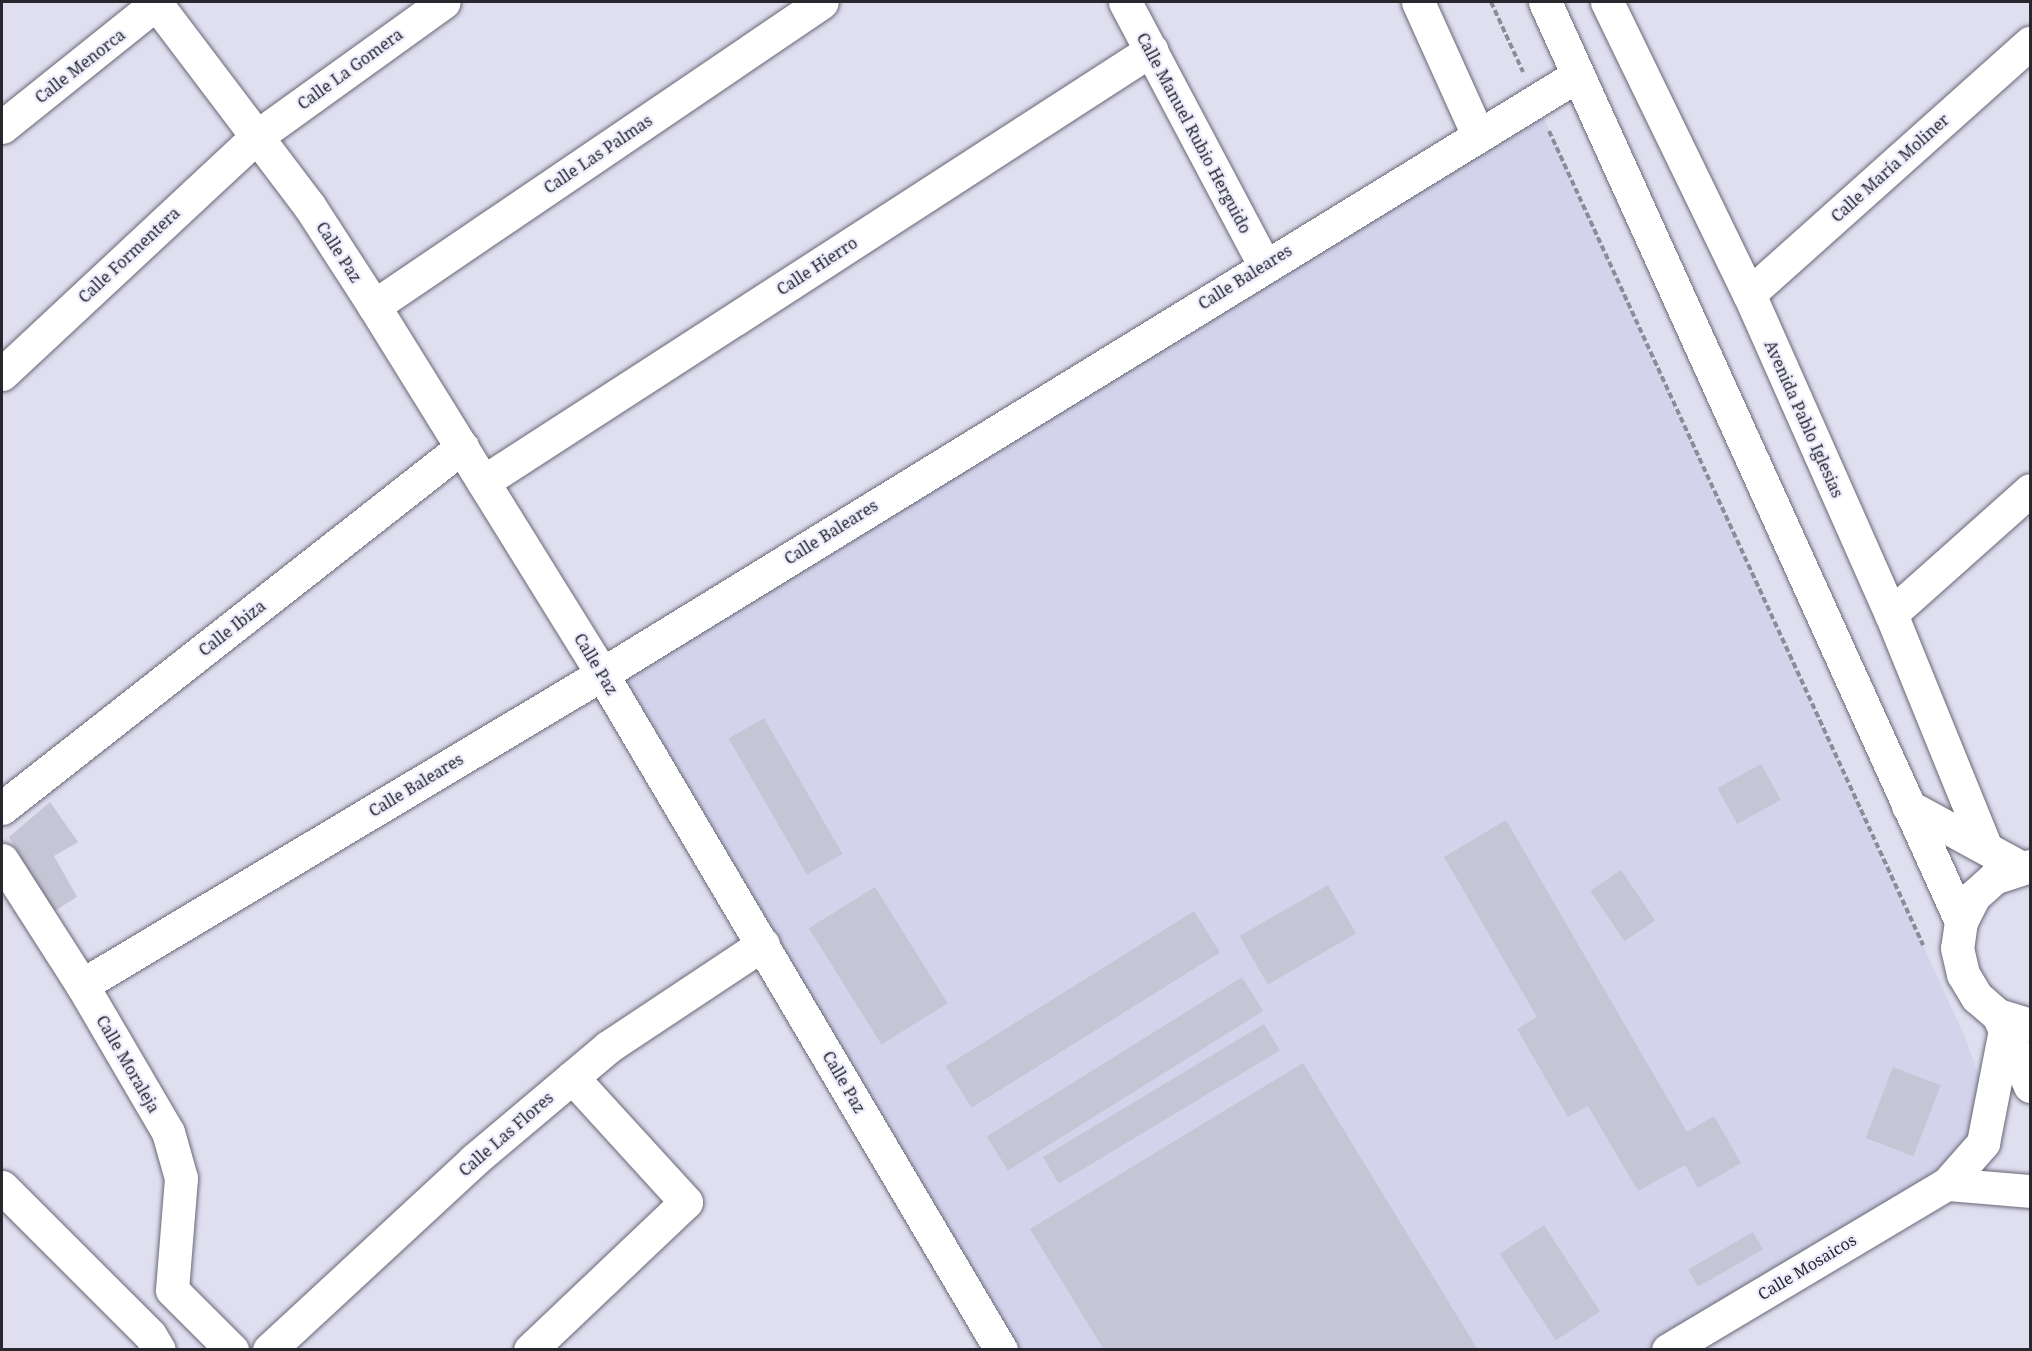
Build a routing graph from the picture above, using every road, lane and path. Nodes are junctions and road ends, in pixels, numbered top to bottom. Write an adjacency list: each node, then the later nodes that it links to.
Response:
1 (156, 2): 13 (street, Calle Menorca); 15 (street, Calle Paz)
2 (444, 2): 15 (street, Calle La Gomera)
3 (822, 2): 18 (street, Calle Las Palmas)
4 (1125, 2): 10 (street, Calle Manuel Rubio Herguido)
5 (1418, 2): 14 (street)
6 (1491, 2): 12 (path)
7 (1545, 2): 11 (street)
8 (1607, 2): 17 (street, Avenida Pablo Iglesias)
9 (2031, 43): 17 (street, Calle María Moliner)
10 (1151, 50): 16 (street, Calle Manuel Rubio Herguido); 21 (street, Calle Hierro)
11 (1578, 75): 12 (street, Calle Baleares); 25 (street)
12 (1535, 99): 14 (street, Calle Baleares); 32 (path)
13 (2, 127)
14 (1478, 135): 16 (street, Calle Baleares)
15 (256, 137): 18 (street, Calle Paz); 19 (street, Calle Formentera)
16 (1264, 265): 24 (street, Calle Baleares)
17 (1749, 294): 23 (street, Avenida Pablo Iglesias)
18 (374, 306): 20 (street, Calle Paz)
19 (2, 374)
20 (462, 447): 21 (street, Calle Paz); 26 (street, Calle Ibiza)
21 (483, 482): 24 (street, Calle Paz)
22 (2031, 490): 23 (street)
23 (1891, 614): 27 (street, Avenida Pablo Iglesias)
24 (602, 674): 31 (street, Calle Paz); 33 (street, Calle Baleares)
25 (1908, 806): 27 (street); 30 (street)
26 (2, 808)
27 (1986, 845): 29 (street)
28 (2, 860): 33 (street, Calle Moraleja)
29 (2025, 866): 30 (street)
30 (1961, 921): 34 (street)
31 (763, 944): 35 (street, Calle Las Flores); 45 (street, Calle Paz)
32 (1927, 953)
33 (82, 985): 40 (street, Calle Moraleja)
34 (2011, 1025): 36 (street); 37 (street, Calle Mosaicos)
35 (572, 1077): 43 (street, Calle Las Flores); 44 (street)
36 (2031, 1086)
37 (1947, 1184): 39 (street); 46 (street, Calle Mosaicos)
38 (2, 1187): 41 (street)
39 (2031, 1191)
40 (172, 1290): 41 (street); 42 (street)
41 (145, 1339)
42 (227, 1348)
43 (269, 1350)
44 (530, 1350)
45 (1001, 1350)
46 (1668, 1350)

